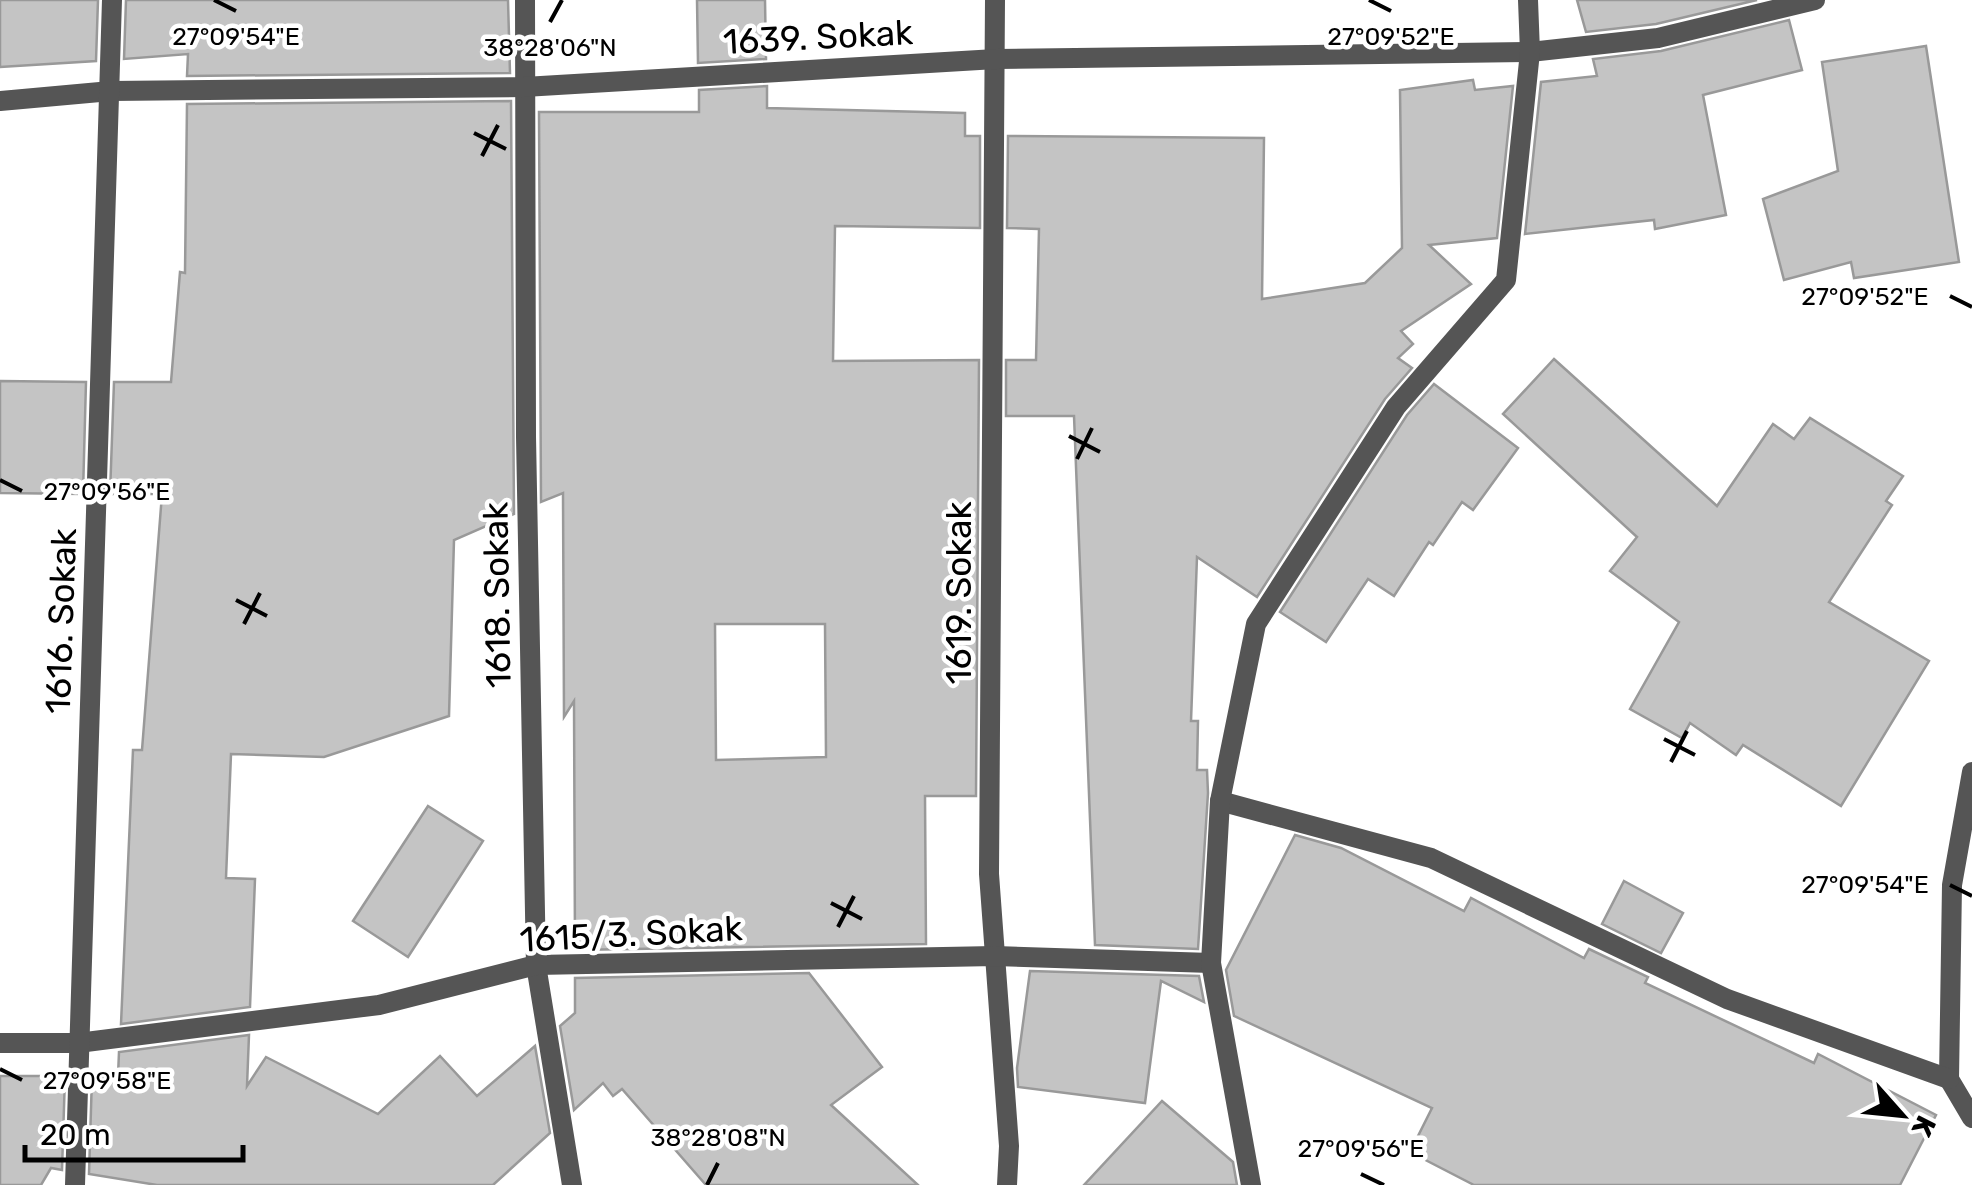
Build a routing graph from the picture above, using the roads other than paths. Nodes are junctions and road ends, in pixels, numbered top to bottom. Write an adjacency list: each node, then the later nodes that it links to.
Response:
1 (112, 0): 9 (street, 1616. Sokak)
2 (525, 0): 8 (street, 1618. Sokak)
3 (995, 0): 7 (street, 1619. Sokak)
4 (1528, 0): 6 (street)
5 (1814, 0): 6 (street, 1639. Sokak)
6 (1530, 52): 7 (street, 1639. Sokak); 12 (street)
7 (996, 59): 8 (street, 1639. Sokak); 15 (street, 1619. Sokak)
8 (524, 87): 9 (street, 1639. Sokak); 17 (street, 1618. Sokak)
9 (111, 91): 10 (street, 1639. Sokak); 19 (street, 1616. Sokak)
10 (0, 101)
11 (1972, 772): 14 (street)
12 (1220, 801): 16 (street); 20 (street)
13 (1972, 868): 14 (street)
14 (1952, 885): 20 (street)
15 (995, 956): 16 (street, 1615/3. Sokak); 17 (street, 1615/3. Sokak); 25 (street, 1619. Sokak)
16 (1211, 963): 26 (street)
17 (536, 964): 19 (street, 1615/3. Sokak); 24 (street, 1618. Sokak)
18 (0, 1043): 19 (street, 1615/3. Sokak)
19 (78, 1043): 22 (street, 1616. Sokak)
20 (1948, 1079): 21 (street)
21 (1972, 1118)
22 (75, 1175): 23 (street)
23 (64, 1185)
24 (572, 1185)
25 (1007, 1185)
26 (1252, 1185)

